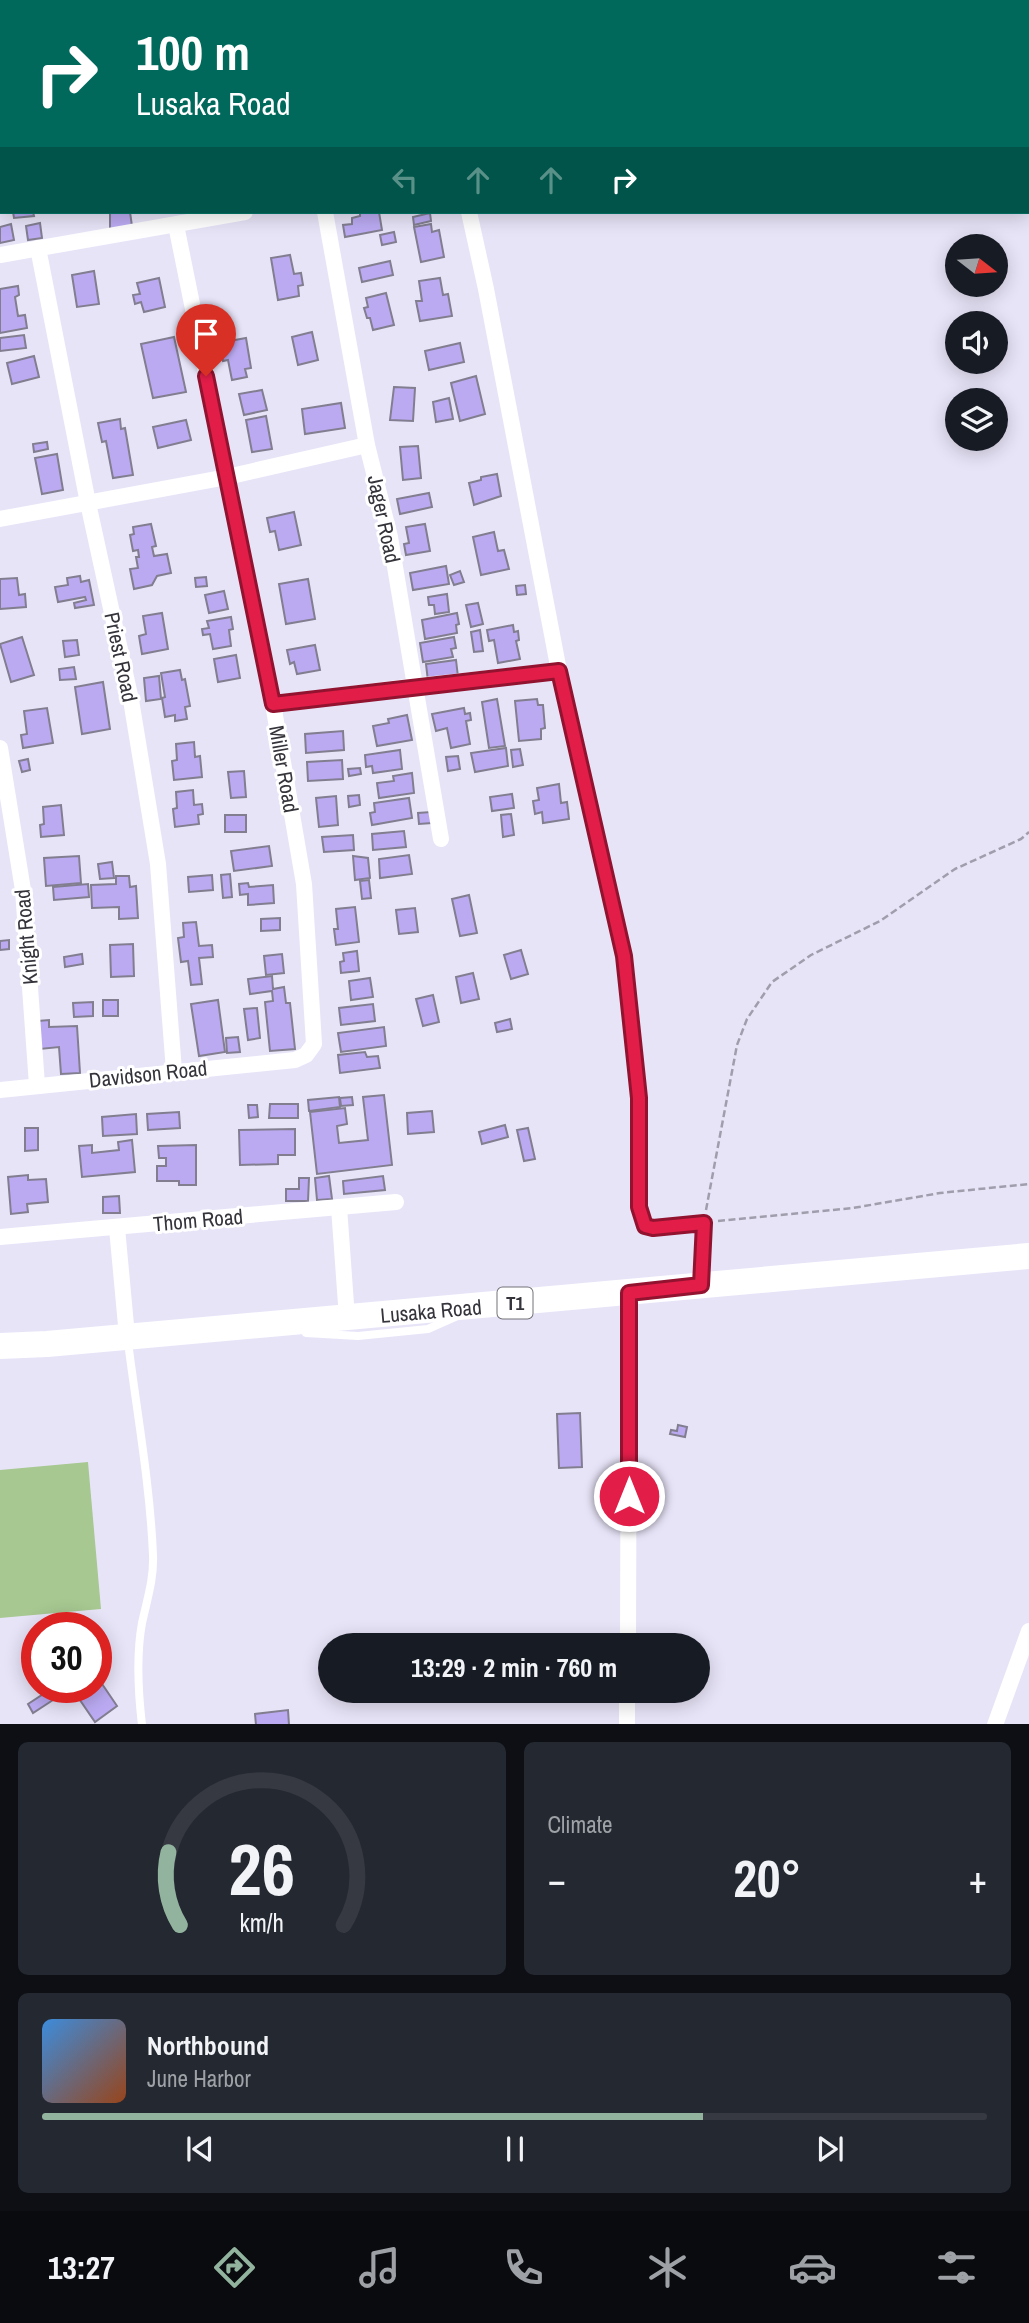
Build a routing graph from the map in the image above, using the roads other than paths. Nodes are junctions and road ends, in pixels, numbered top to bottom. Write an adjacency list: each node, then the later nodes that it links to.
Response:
1 (234, 214): 4 (street)
2 (325, 214): 7 (street, Jager Road)
3 (469, 214): 11 (street)
4 (176, 225): 5 (street); 8 (street, Miller Road)
5 (38, 248): 6 (street); 9 (street, Priest Road)
6 (0, 256)
7 (367, 445): 8 (street); 12 (street, Jager Road)
8 (227, 477): 9 (street); 13 (street, Miller Road)
9 (88, 503): 10 (street); 17 (street, Priest Road)
10 (0, 519)
11 (559, 671): 12 (street); 25 (street)
12 (415, 686): 13 (street); 15 (street, Jager Road)
13 (273, 704): 16 (street, Miller Road)
14 (0, 748): 18 (street, Knight Road)
15 (441, 839)
16 (295, 1060): 17 (street, Davidson Road)
17 (174, 1071): 18 (street, Davidson Road)
18 (37, 1085): 19 (street, Davidson Road)
19 (0, 1090)
20 (396, 1202): 21 (street, Thom Road)
21 (339, 1207): 22 (street, Thom Road); 28 (street)
22 (117, 1228): 23 (street, Thom Road); 31 (street)
23 (0, 1237)
24 (1029, 1256): 25 (highway, Lusaka Road / T1)
25 (701, 1285): 26 (highway, Lusaka Road / T1)
26 (629, 1293): 27 (highway, Lusaka Road / T1); 35 (street)
27 (477, 1307): 28 (highway, Lusaka Road / T1); 29 (lane)
28 (347, 1318): 29 (highway, Lusaka Road / T1)
29 (239, 1328): 31 (highway, Lusaka Road / T1)
30 (0, 1335): 32 (lane)
31 (127, 1336): 32 (highway, Lusaka Road / T1); 37 (lane)
32 (47, 1344): 33 (highway, Lusaka Road / T1)
33 (0, 1346)
34 (1029, 1631): 39 (street)
35 (628, 1633)
36 (627, 1703): 38 (street)
37 (142, 1724)
38 (627, 1724)
39 (995, 1724)

